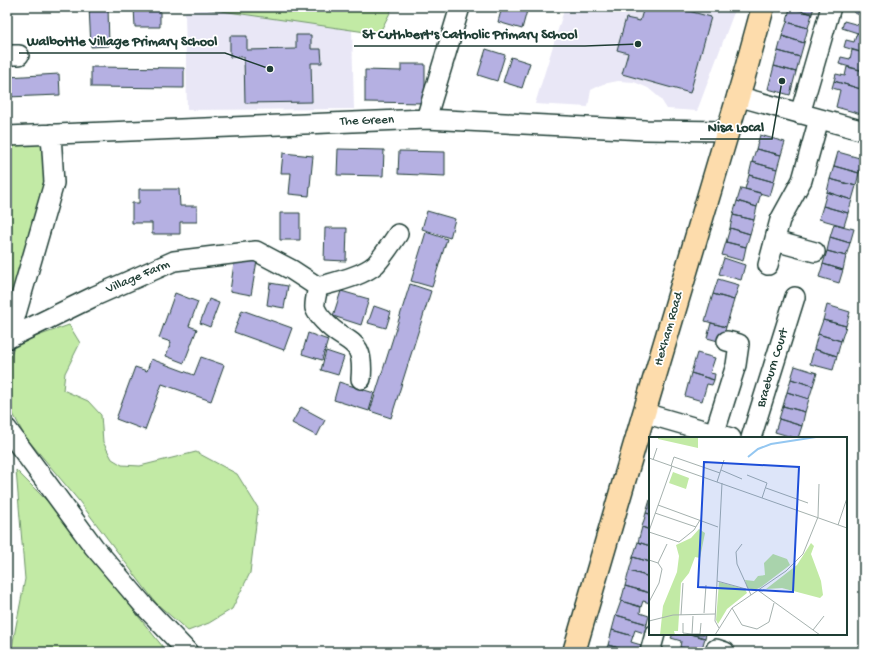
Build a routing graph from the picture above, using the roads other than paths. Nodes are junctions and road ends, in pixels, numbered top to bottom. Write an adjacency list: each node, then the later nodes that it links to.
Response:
1 (460, 7): 6 (street)
2 (763, 7): 4 (main road, Hexham Road)
3 (831, 7): 5 (street)
4 (737, 96): 5 (street); 8 (main road, Hexham Road)
5 (800, 114): 7 (street)
6 (426, 118): 8 (street, The Green); 10 (street, The Green)
7 (819, 119): 9 (street); 13 (street)
8 (727, 131): 21 (main road, Hexham Road)
9 (864, 131)
10 (51, 134): 11 (street, The Green); 18 (street)
11 (7, 136)
12 (398, 234): 16 (street)
13 (775, 242): 14 (street); 15 (street)
14 (815, 252)
15 (768, 265)
16 (318, 287): 18 (street, Village Farm); 20 (street)
17 (795, 297): 24 (street, Braeburn Court)
18 (8, 338)
19 (727, 341): 23 (street)
20 (361, 379)
21 (644, 413): 23 (street); 27 (main road, Hexham Road)
22 (7, 429): 26 (street)
23 (720, 436)
24 (751, 437)
25 (655, 635): 28 (street)
26 (188, 652)
27 (574, 652)
28 (650, 652)

